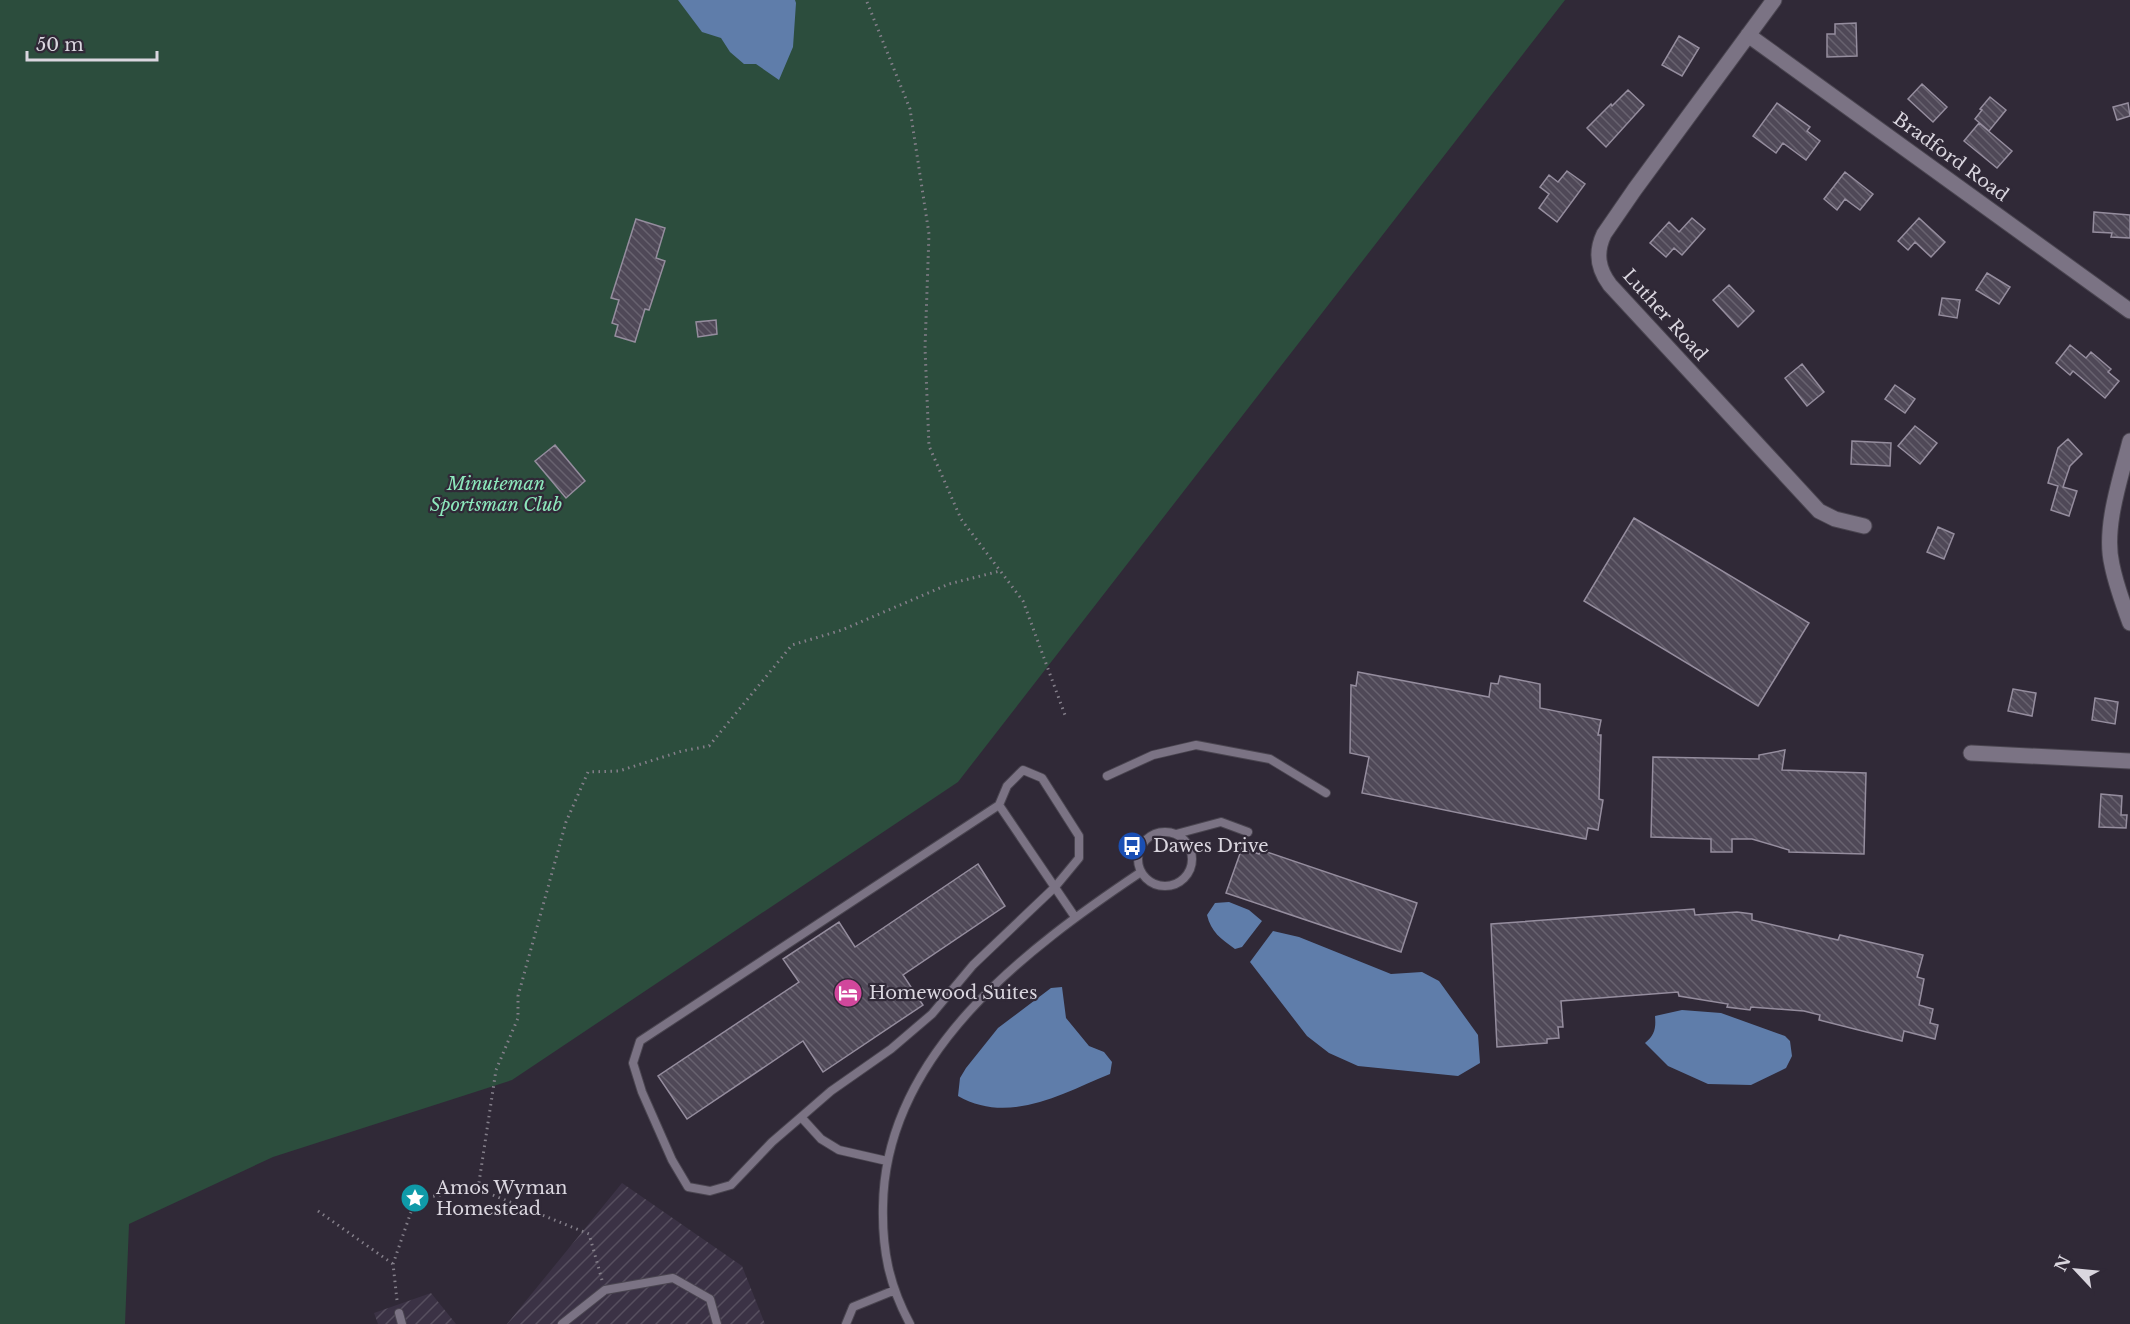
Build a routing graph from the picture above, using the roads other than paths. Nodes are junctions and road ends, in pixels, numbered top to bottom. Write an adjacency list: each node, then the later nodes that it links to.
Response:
1 (1774, 0): 2 (street, Luther Road)
2 (1748, 35): 3 (street, Bradford Road); 5 (street, Luther Road)
3 (2130, 310)
4 (2130, 441): 6 (street)
5 (1864, 526)
6 (2130, 623)
7 (1971, 753): 8 (street)
8 (2130, 761)
9 (1107, 776): 10 (lane)
10 (1326, 793)
11 (999, 805): 15 (lane); 15 (lane); 17 (lane)
12 (1248, 832): 13 (lane)
13 (1176, 834): 14 (lane); 14 (lane)
14 (1141, 872): 16 (lane)
15 (1055, 887): 16 (lane); 17 (lane)
16 (1075, 917): 18 (lane)
17 (801, 1117): 18 (lane)
18 (886, 1161): 19 (lane)
19 (895, 1290): 24 (lane); 25 (lane)
20 (399, 1313): 21 (lane)
21 (402, 1324)
22 (562, 1324): 23 (lane)
23 (717, 1324)
24 (846, 1324)
25 (910, 1324)

